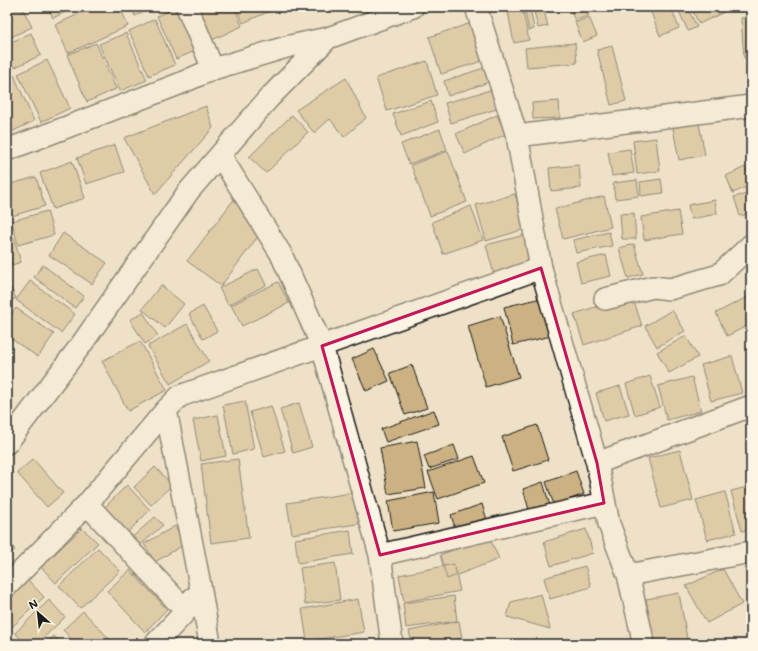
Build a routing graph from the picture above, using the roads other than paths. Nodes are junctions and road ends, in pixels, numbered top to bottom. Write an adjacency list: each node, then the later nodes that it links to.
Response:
1 (187, 7): 5 (street)
2 (413, 7): 4 (street)
3 (476, 7): 7 (street)
4 (328, 38): 5 (street); 9 (street)
5 (213, 68): 8 (street)
6 (751, 106): 7 (street)
7 (517, 136): 11 (street)
8 (7, 150)
9 (220, 155): 13 (street); 16 (street)
10 (751, 245): 12 (street)
11 (541, 268): 13 (street); 17 (street)
12 (605, 299)
13 (322, 346): 15 (street); 21 (street)
14 (751, 406): 17 (street)
15 (166, 410): 19 (street); 23 (street)
16 (7, 443)
17 (597, 463): 18 (street)
18 (604, 503): 21 (street); 22 (street)
19 (87, 504): 24 (street); 25 (street)
20 (751, 552): 22 (street)
21 (380, 555): 28 (street)
22 (628, 575): 29 (street)
23 (200, 585): 25 (street); 27 (street)
24 (7, 586)
25 (186, 611): 26 (street)
26 (155, 644)
27 (210, 644)
28 (392, 644)
29 (643, 644)

